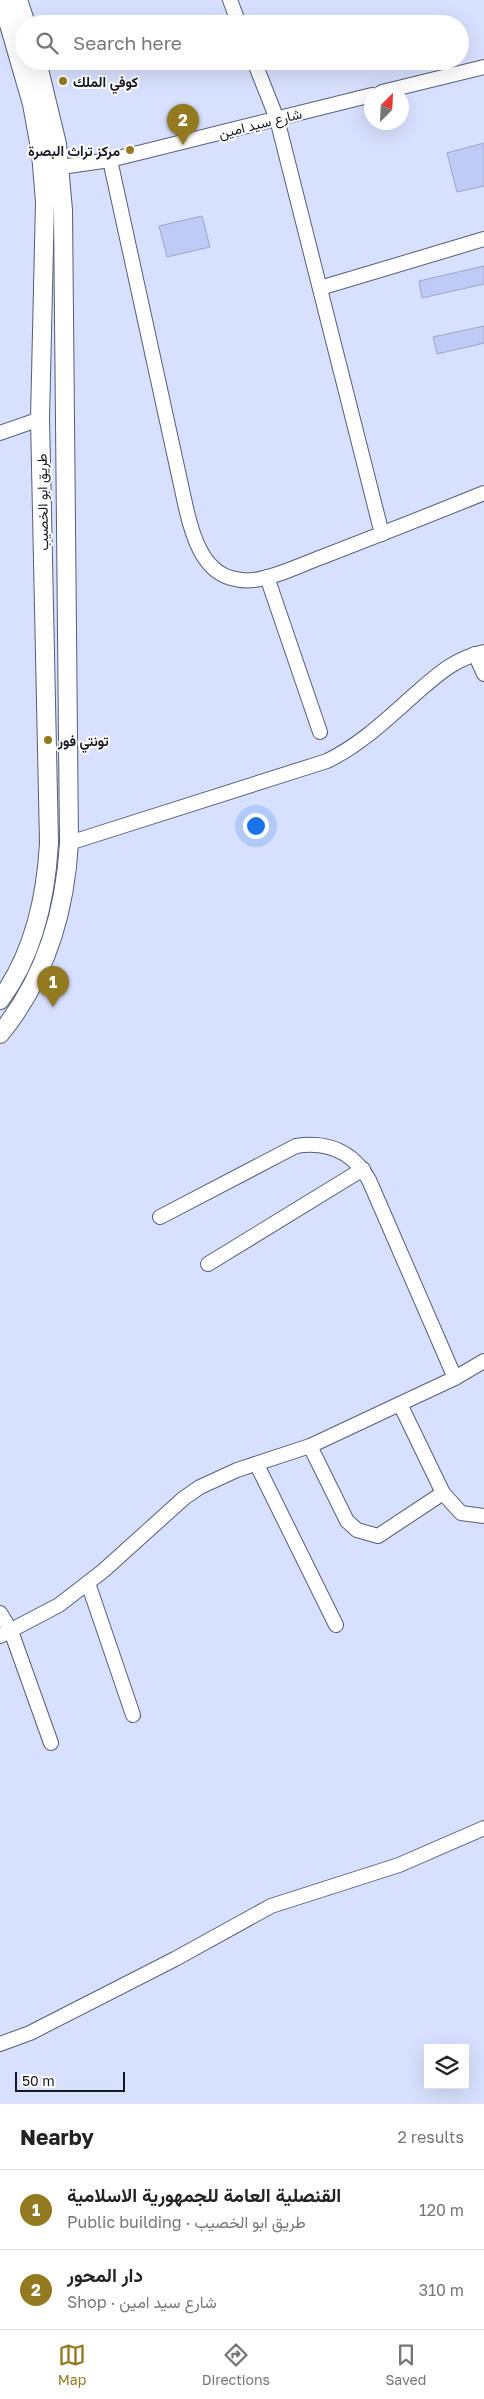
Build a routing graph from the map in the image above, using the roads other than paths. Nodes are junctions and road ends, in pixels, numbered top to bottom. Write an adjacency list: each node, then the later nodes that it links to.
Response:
1 (2, 0): 6 (main road, طريق ابو الخصيب)
2 (18, 0): 4 (main road)
3 (230, 0): 5 (street)
4 (23, 15)
5 (236, 15)
6 (15, 45)
7 (484, 67): 11 (street)
8 (22, 70): 18 (main road, طريق ابو الخصيب)
9 (39, 70): 15 (main road, طريق ابو الخصيب)
10 (258, 70): 13 (street)
11 (409, 85)
12 (364, 97): 13 (street, شارع سيد امين)
13 (277, 119): 14 (street, شارع سيد امين); 17 (street)
14 (110, 160): 15 (street, شارع سيد امين); 24 (street)
15 (61, 167): 21 (main road, طريق ابو الخصيب)
16 (484, 239): 17 (street)
17 (320, 288): 23 (street)
18 (40, 419): 19 (street); 22 (main road, طريق ابو الخصيب)
19 (0, 432)
20 (484, 493): 23 (street)
21 (65, 528): 22 (main road); 28 (main road, طريق ابو الخصيب)
22 (42, 529): 29 (main road, طريق ابو الخصيب)
23 (382, 534): 24 (street)
24 (267, 577): 27 (street)
25 (479, 653): 26 (street); 28 (street)
26 (484, 674)
27 (320, 732)
28 (69, 843): 30 (main road, طريق ابو الخصيب)
29 (0, 1000)
30 (0, 1034)
31 (363, 1169): 32 (street); 33 (street); 35 (street)
32 (160, 1217)
33 (208, 1264)
34 (484, 1361): 35 (street)
35 (455, 1378): 36 (street)
36 (400, 1404): 37 (street); 39 (street)
37 (310, 1446): 38 (street); 39 (street)
38 (257, 1465): 41 (street); 43 (street)
39 (443, 1493): 40 (street)
40 (484, 1516)
41 (88, 1583): 44 (street); 45 (street)
42 (0, 1613): 44 (street)
43 (336, 1625)
44 (5, 1634): 46 (street)
45 (134, 1715)
46 (51, 1743)
47 (484, 1828): 48 (street)
48 (0, 2044)

